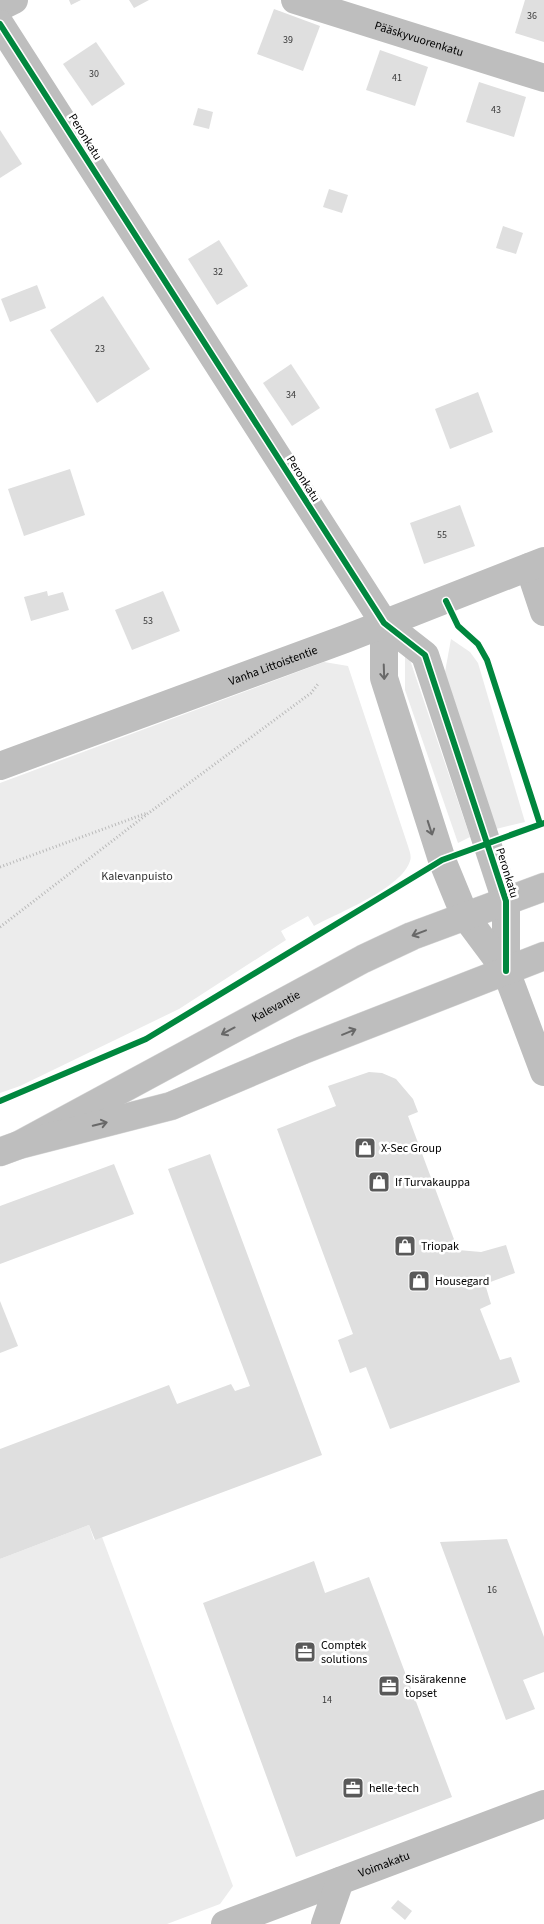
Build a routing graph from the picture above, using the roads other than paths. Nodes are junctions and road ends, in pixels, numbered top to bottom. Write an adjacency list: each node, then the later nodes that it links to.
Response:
1 (14, 0): 3 (street)
2 (295, 0): 5 (street, Pääskyvuorenkatu)
3 (0, 6)
4 (0, 24): 8 (street, Peronkatu)
5 (544, 78)
6 (537, 564): 7 (street); 8 (street, Vanha Littoistentie)
7 (544, 612)
8 (384, 624): 9 (street, Vanha Littoistentie); 11 (street, Peronkatu); 12 (street, Peronkatu, one-way to 12)
9 (0, 766)
10 (544, 886): 11 (street, Kalevantie)
11 (506, 901): 12 (street, Kalevantie); 14 (street, Peronkatu)
12 (465, 916): 14 (street, Peronkatu); 16 (street, Kalevantie, one-way to 16)
13 (544, 956): 14 (street, Kalevantie)
14 (506, 971): 15 (street, Peronkatu); 16 (street, Kalevantie, one-way to 14)
15 (544, 1072)
16 (9, 1149)
17 (544, 1804): 18 (street, Voimakatu)
18 (340, 1881): 19 (street, Voimakatu); 20 (street)
19 (225, 1924)
20 (325, 1924)

